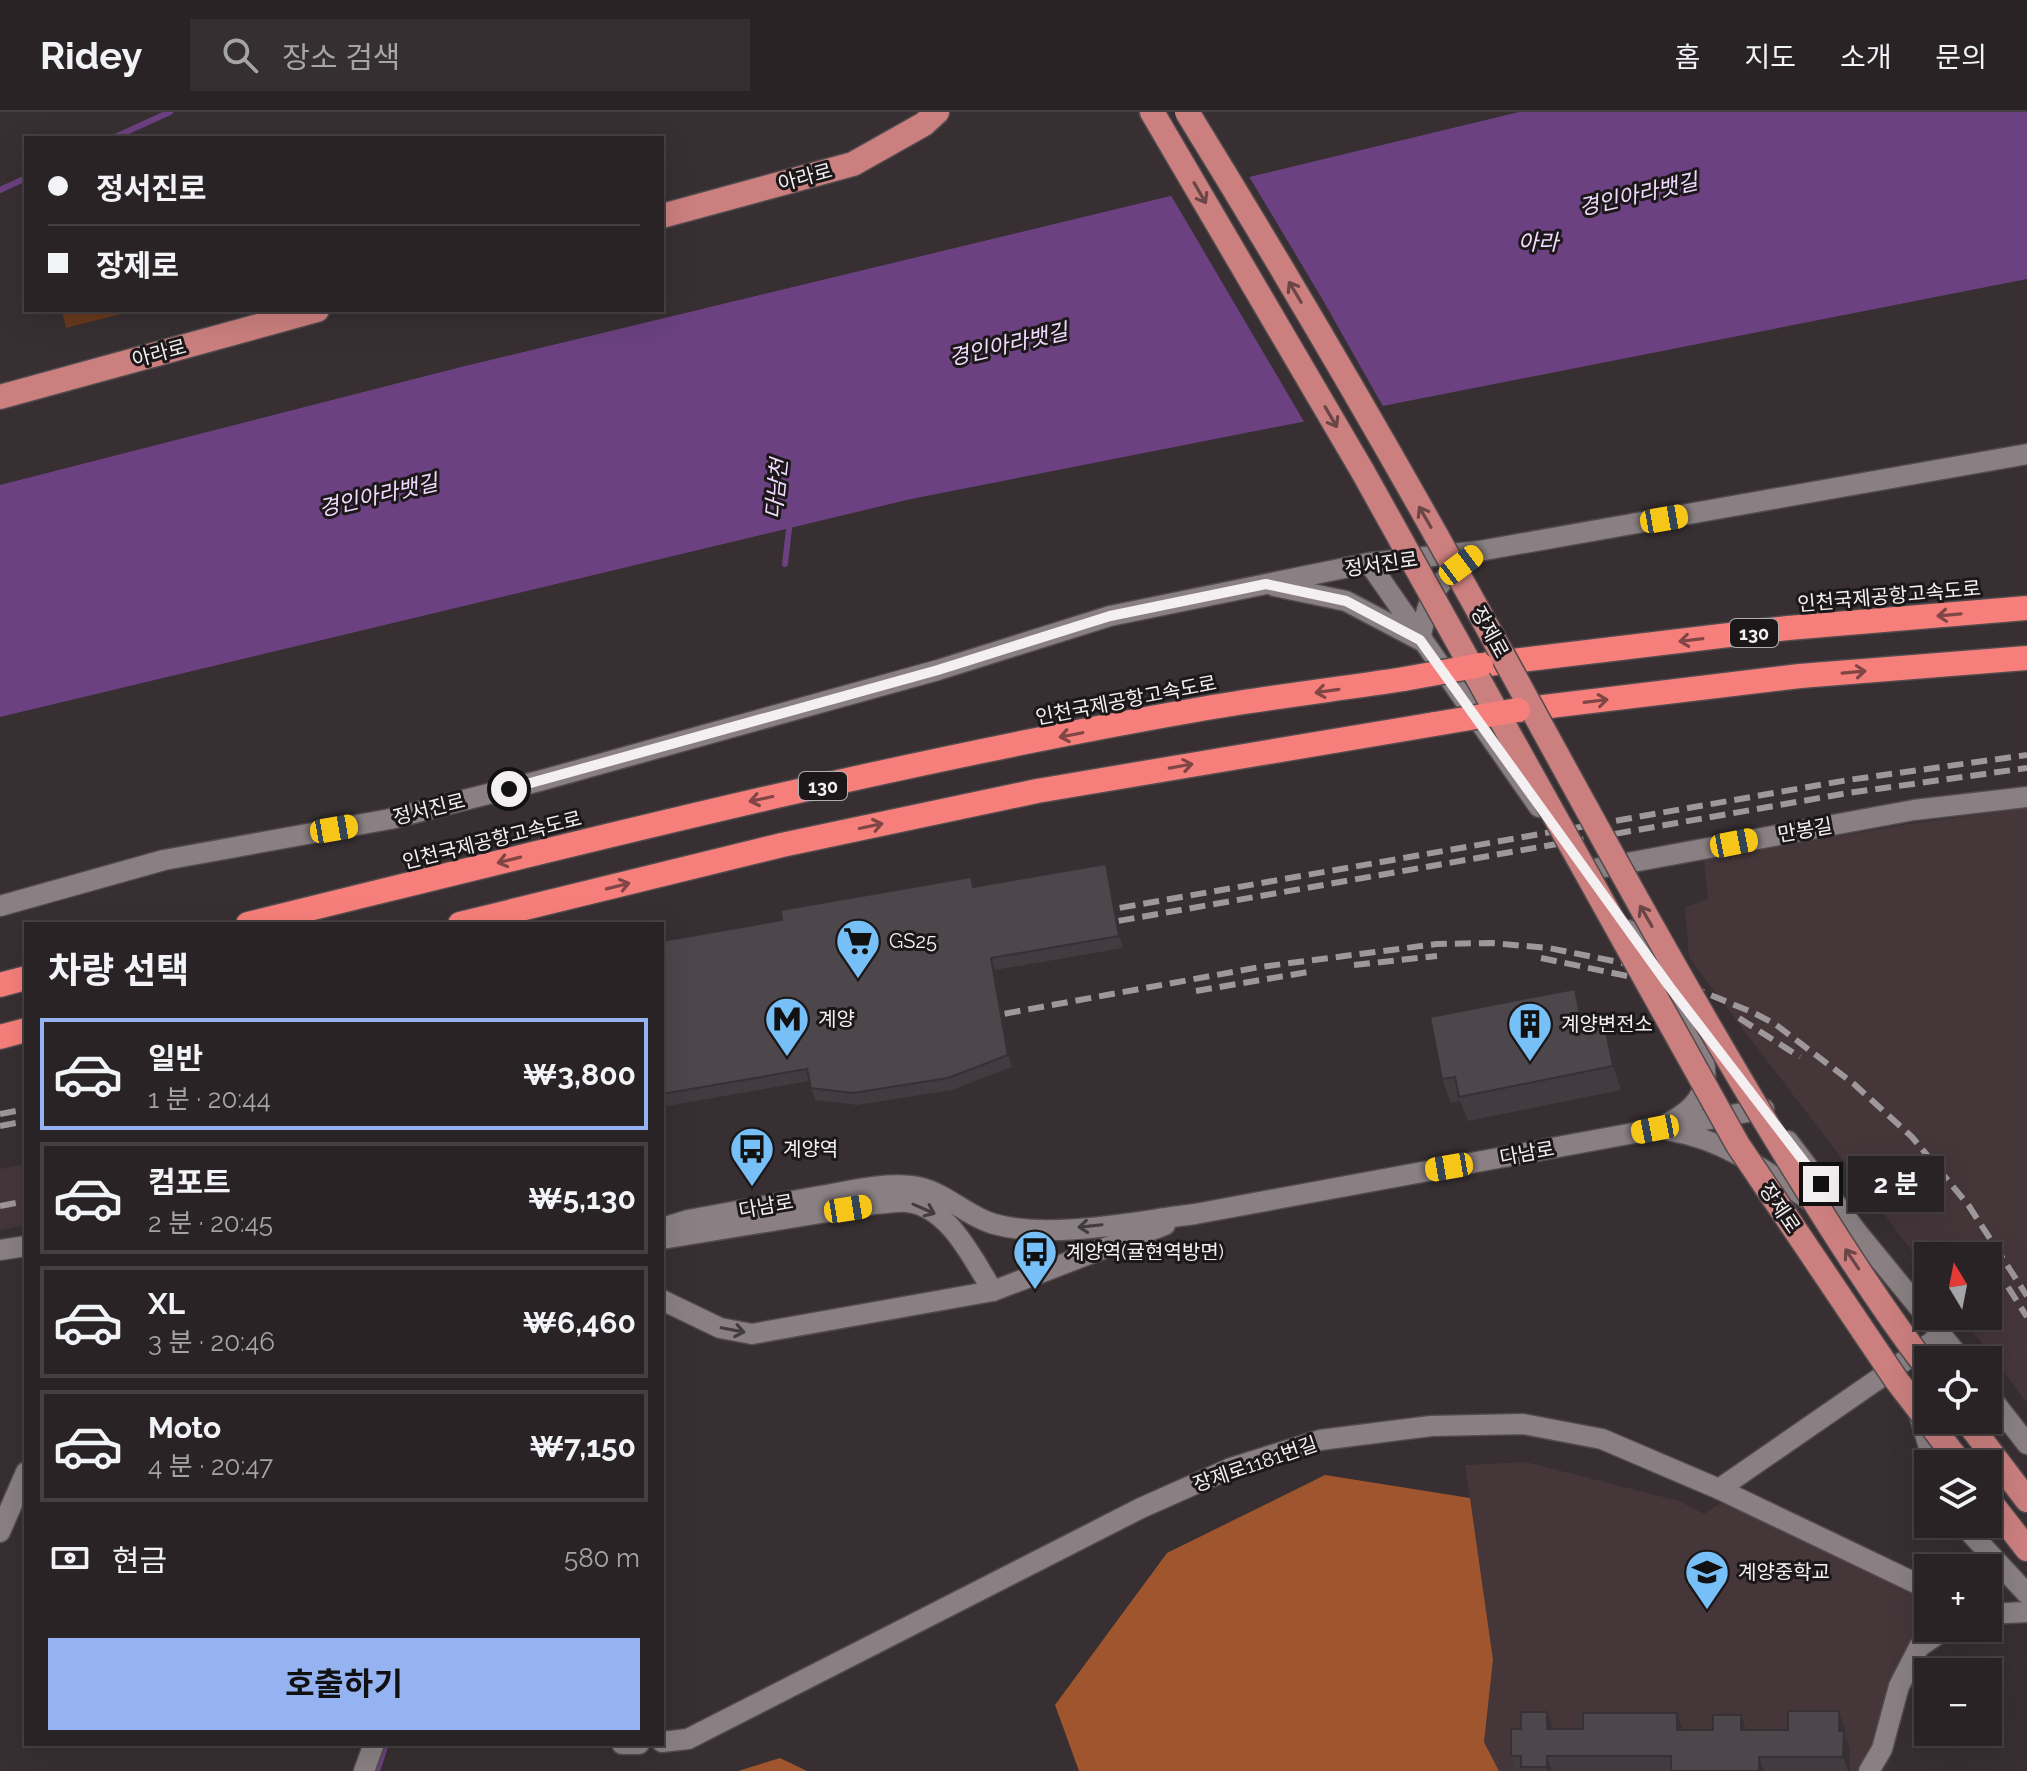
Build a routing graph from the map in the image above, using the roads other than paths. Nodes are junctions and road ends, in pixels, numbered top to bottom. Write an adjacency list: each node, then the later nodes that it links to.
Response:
1 (937, 112): 4 (main road, 아라로)
2 (1152, 112): 47 (main road, 장제로, one-way to 47, bridge)
3 (1187, 112): 39 (main road, 장제로, one-way to 3, bridge)
4 (664, 215)
5 (310, 312): 6 (main road, 아라로)
6 (0, 397)
7 (2027, 454): 8 (street, 정서진로)
8 (1479, 551): 9 (street, 정서진로); 12 (street)
9 (1369, 563): 10 (street, 정서진로); 12 (street)
10 (1266, 584): 12 (street); 16 (street, 정서진로)
11 (2027, 608): 17 (highway, 인천국제공항고속도로 / 130, one-way to 17, bridge)
12 (1420, 640): 15 (street)
13 (2027, 658): 18 (highway, one-way to 13, bridge)
14 (2027, 797): 15 (street, 만봉길)
15 (1584, 871): 21 (street)
16 (0, 906)
17 (256, 922)
18 (468, 922)
19 (24, 979): 20 (highway)
20 (0, 985)
21 (1686, 1009): 24 (street); 25 (street)
22 (24, 1031): 23 (highway)
23 (0, 1037)
24 (1764, 1109): 25 (street, 다남로); 29 (street)
25 (1655, 1129): 26 (street, 다남로); 29 (street)
26 (1195, 1214): 27 (street, 다남로, one-way to 27); 35 (street, 다남로)
27 (688, 1220): 28 (street, 다남로); 30 (street)
28 (664, 1227)
29 (1858, 1233): 34 (street)
30 (664, 1238)
31 (664, 1239): 35 (street, 다남로, one-way to 35)
32 (24, 1246): 33 (street)
33 (0, 1250)
34 (1882, 1262): 37 (street); 40 (street)
35 (993, 1291): 36 (street, 다남로, one-way to 35)
36 (664, 1301)
37 (1942, 1335): 38 (street); 40 (street)
38 (1951, 1346)
39 (1914, 1349)
40 (1903, 1364): 41 (street); 42 (street)
41 (1872, 1386): 43 (street); 49 (street)
42 (1914, 1401)
43 (1914, 1403)
44 (2002, 1412): 46 (street)
45 (1977, 1434): 50 (main road)
46 (2027, 1444)
47 (1950, 1450)
48 (24, 1477): 52 (street)
49 (1719, 1489): 55 (street, 장제로1181번길); 60 (street, 장제로1181번길)
50 (2027, 1500)
51 (2002, 1517): 54 (main road)
52 (0, 1532)
53 (1975, 1538): 56 (street)
54 (2027, 1549)
55 (1914, 1582)
56 (2027, 1594)
57 (2027, 1612): 58 (street)
58 (2002, 1613)
59 (1926, 1642): 63 (street)
60 (664, 1742)
61 (373, 1746): 62 (street)
62 (364, 1771)
63 (1869, 1771)

